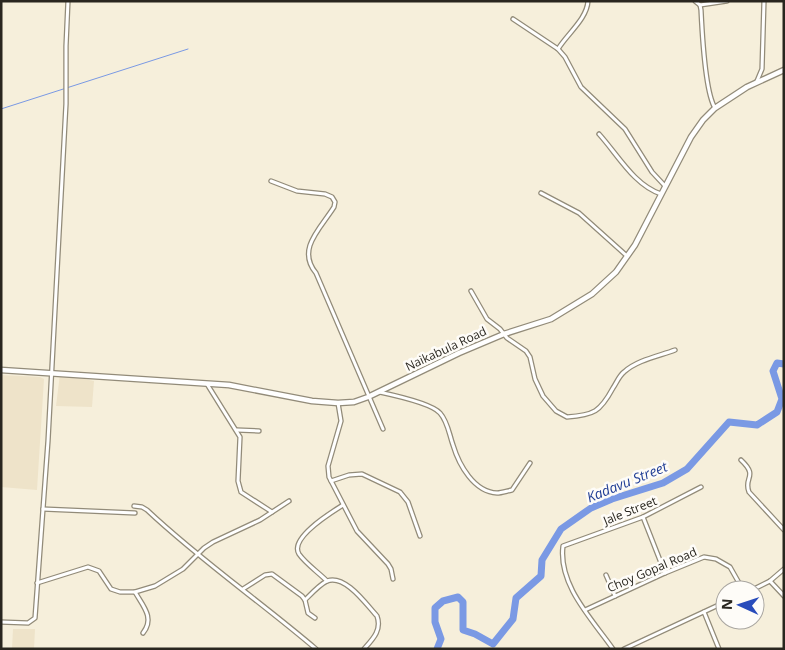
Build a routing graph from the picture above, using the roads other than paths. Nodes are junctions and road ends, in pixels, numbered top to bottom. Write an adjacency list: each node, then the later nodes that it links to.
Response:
1 (68, 1): 22 (street)
2 (588, 1): 8 (street)
3 (695, 1): 6 (street)
4 (727, 1): 6 (street)
5 (764, 1): 10 (street)
6 (700, 5): 11 (street)
7 (513, 19): 8 (street)
8 (558, 49): 14 (street)
9 (784, 70): 10 (street, Naikabula Road)
10 (757, 81): 11 (street, Naikabula Road)
11 (715, 108): 14 (street, Naikabula Road)
12 (599, 134): 16 (street)
13 (271, 181): 25 (street)
14 (666, 187): 16 (street, Naikabula Road)
15 (541, 192): 17 (street)
16 (662, 194): 17 (street, Naikabula Road)
17 (627, 256): 19 (street, Naikabula Road)
18 (471, 291): 19 (street)
19 (504, 334): 20 (street); 24 (street, Naikabula Road)
20 (675, 350)
21 (1, 370): 22 (street, Naikabula Road)
22 (51, 373): 23 (street, Naikabula Road); 37 (street)
23 (206, 384): 26 (street, Naikabula Road); 28 (street)
24 (378, 392): 25 (street, Naikabula Road); 31 (street)
25 (369, 396): 26 (street, Naikabula Road); 27 (street)
26 (338, 403): 32 (street)
27 (383, 429)
28 (236, 430): 29 (street); 38 (street)
29 (259, 431)
30 (741, 460): 41 (street)
31 (530, 463)
32 (331, 481): 35 (street); 42 (street)
33 (701, 487): 40 (street, Jale Street)
34 (289, 501): 38 (street)
35 (343, 505): 47 (street); 49 (street)
36 (134, 506): 43 (street)
37 (42, 509): 39 (street); 51 (street)
38 (272, 512): 43 (street)
39 (135, 513)
40 (642, 517): 45 (street); 59 (street, Jale Street)
41 (784, 530)
42 (420, 536)
43 (198, 555): 53 (street); 54 (street)
44 (784, 569): 50 (street)
45 (665, 573): 48 (street, Choy Gopal Road); 55 (street, Choy Gopal Road)
46 (606, 575): 55 (street)
47 (393, 579)
48 (737, 580)
49 (327, 581): 57 (street); 66 (street)
50 (770, 581): 52 (street); 56 (street)
51 (37, 583): 54 (street); 62 (street)
52 (765, 584)
53 (242, 589): 57 (street); 65 (street)
54 (134, 592): 63 (street)
55 (615, 596): 59 (street, Choy Gopal Road)
56 (784, 596)
57 (305, 600): 61 (street)
58 (715, 607): 60 (street)
59 (585, 610): 67 (street)
60 (704, 612): 64 (street); 69 (street)
61 (315, 618)
62 (1, 622)
63 (143, 633)
64 (629, 648): 68 (street)
65 (316, 649)
66 (364, 649)
67 (613, 649)
68 (624, 649)
69 (719, 649)

